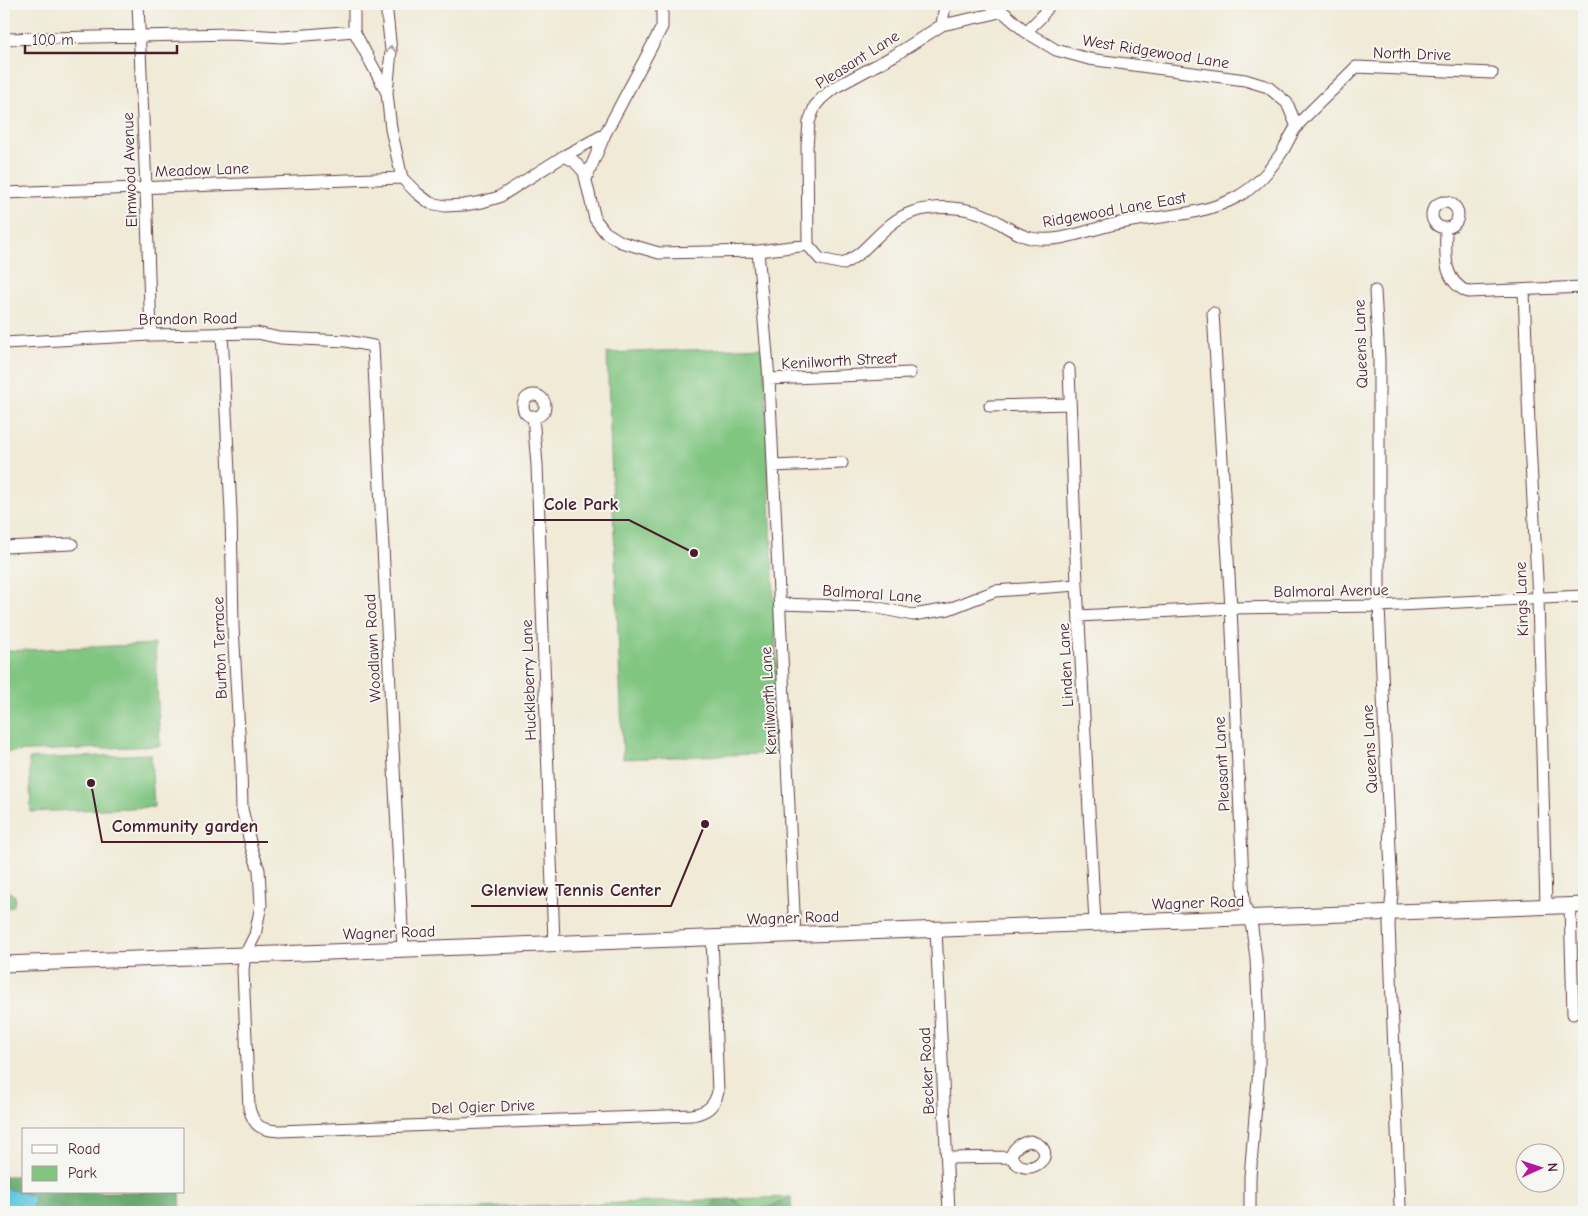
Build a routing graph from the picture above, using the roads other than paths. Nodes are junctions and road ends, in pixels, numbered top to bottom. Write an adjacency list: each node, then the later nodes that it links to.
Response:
1 (138, 4): 11 (street, Elmwood Avenue)
2 (354, 4): 9 (street)
3 (386, 4): 14 (street, one-way to 3)
4 (662, 4): 16 (street)
5 (945, 4): 8 (street)
6 (1050, 4): 10 (street)
7 (1000, 7): 8 (street, West Ridgewood Lane); 10 (street, West Ridgewood Lane)
8 (942, 25): 23 (street, Pleasant Lane)
9 (354, 31): 11 (street); 14 (street)
10 (1026, 32): 15 (street, West Ridgewood Lane)
11 (139, 35): 12 (street); 20 (street, Elmwood Avenue)
12 (4, 39)
13 (1492, 73): 15 (street, North Drive)
14 (387, 93): 18 (street)
15 (1297, 127): 23 (street, Ridgewood Lane East)
16 (605, 134): 17 (street); 19 (street)
17 (564, 156): 18 (street); 19 (street)
18 (402, 178): 20 (street, Meadow Lane)
19 (586, 179): 24 (street)
20 (146, 188): 21 (street, Meadow Lane); 30 (street, Elmwood Avenue)
21 (4, 192)
22 (1446, 228): 26 (street)
23 (808, 245): 24 (street)
24 (758, 251): 35 (street, Kenilworth Lane)
25 (1584, 288): 26 (street)
26 (1524, 290): 45 (street, Kings Lane)
27 (1375, 291): 47 (street, Queens Lane)
28 (1213, 312): 48 (street, Pleasant Lane)
29 (222, 334): 30 (street, Brandon Road); 32 (street, Brandon Road); 60 (street, Burton Terrace)
30 (151, 335): 31 (street, Brandon Road)
31 (4, 343)
32 (373, 346): 59 (street, Woodlawn Road)
33 (1069, 369): 36 (street, Linden Lane)
34 (910, 373): 35 (street, Kenilworth Street)
35 (769, 379): 40 (street, Kenilworth Lane)
36 (1070, 404): 37 (street); 43 (street, Linden Lane)
37 (990, 406)
38 (534, 416): 58 (street, Huckleberry Lane)
39 (842, 463): 40 (street)
40 (773, 466): 46 (street, Kenilworth Lane)
41 (72, 544): 42 (street)
42 (4, 547)
43 (1077, 584): 46 (street, Balmoral Lane); 49 (street, Linden Lane)
44 (1584, 596): 45 (street, Balmoral Avenue)
45 (1538, 598): 47 (street, Balmoral Avenue); 51 (street, Kings Lane)
46 (780, 604): 56 (street, Kenilworth Lane)
47 (1379, 606): 48 (street, Balmoral Avenue); 52 (street, Queens Lane)
48 (1231, 608): 49 (street, Balmoral Avenue); 53 (street, Pleasant Lane)
49 (1079, 616): 54 (street, Linden Lane)
50 (1577, 905): 51 (street, Wagner Road); 62 (street)
51 (1546, 906): 52 (street, Wagner Road)
52 (1391, 912): 53 (street, Wagner Road); 65 (street, Queens Lane)
53 (1248, 917): 54 (street, Wagner Road); 67 (street, Pleasant Lane)
54 (1094, 923): 55 (street, Wagner Road)
55 (936, 929): 56 (street, Wagner Road); 64 (street, Becker Road)
56 (795, 934): 57 (street, Wagner Road)
57 (712, 937): 58 (street, Wagner Road); 60 (street, Del Ogier Drive)
58 (554, 943): 59 (street, Wagner Road)
59 (403, 949): 60 (street, Wagner Road)
60 (245, 955): 61 (street, Wagner Road)
61 (4, 964)
62 (1573, 1014)
63 (1011, 1157): 64 (street)
64 (946, 1158): 66 (street, Becker Road)
65 (1400, 1206)
66 (949, 1212)
67 (1250, 1212)

